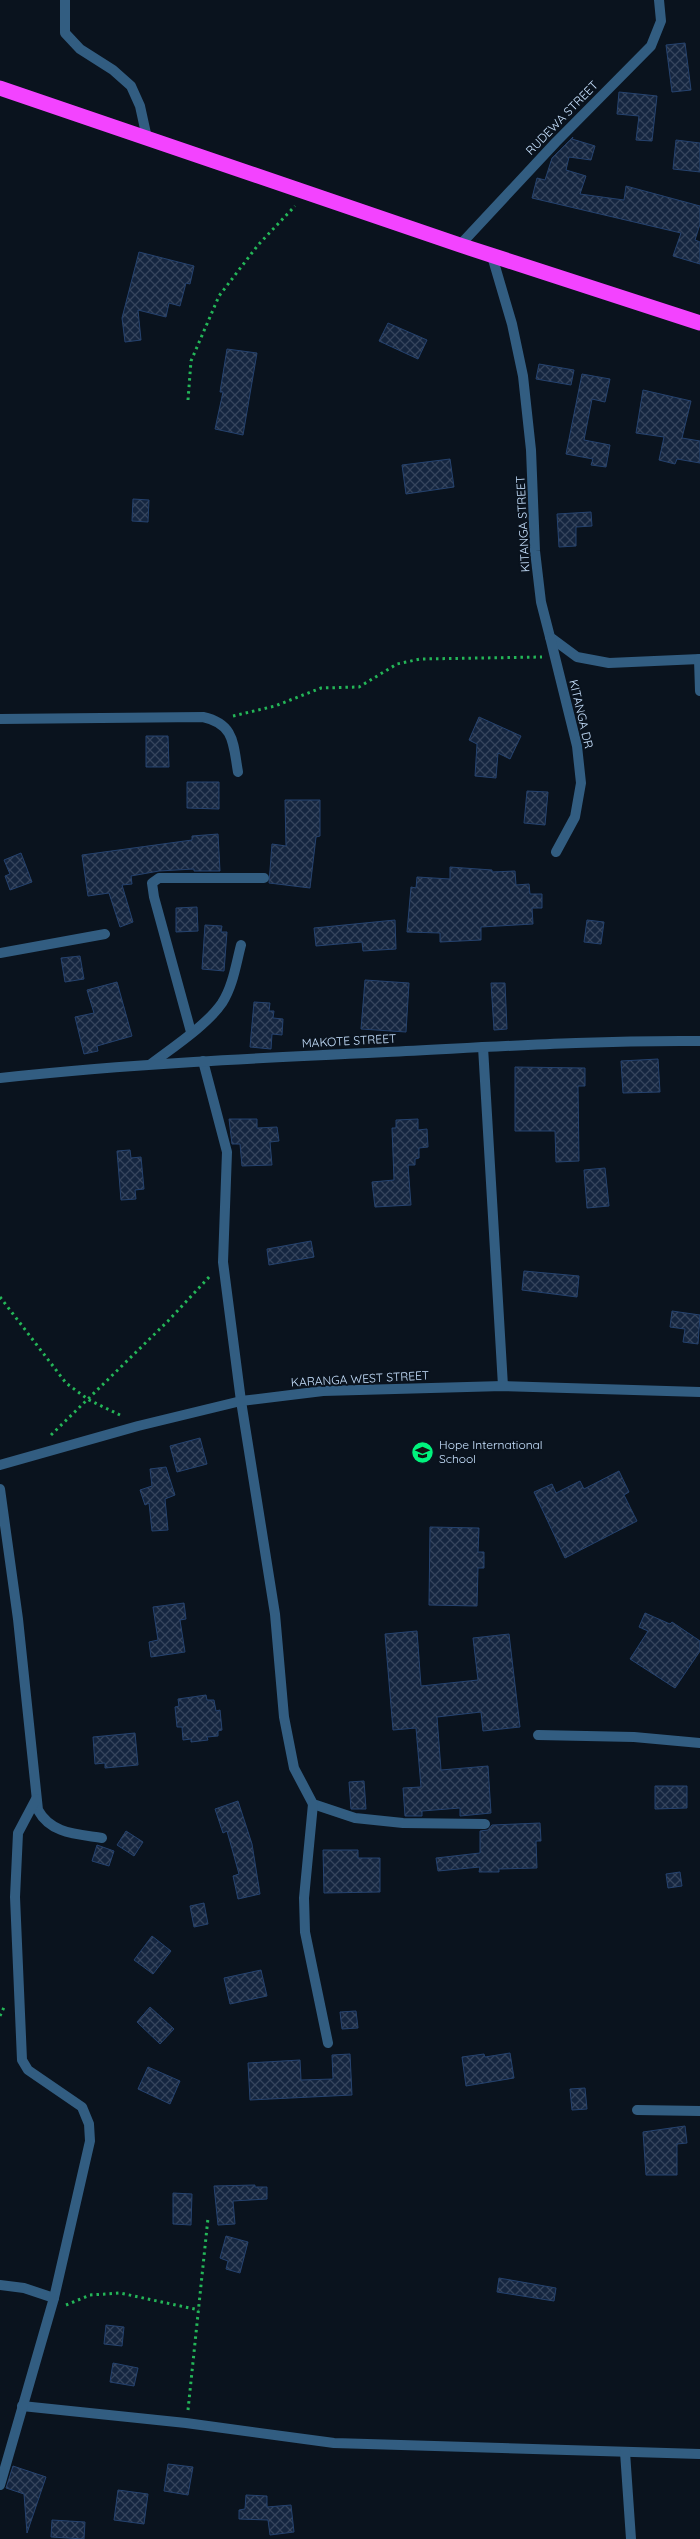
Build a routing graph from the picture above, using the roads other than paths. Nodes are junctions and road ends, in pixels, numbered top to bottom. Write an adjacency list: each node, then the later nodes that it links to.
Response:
1 (65, 0): 4 (street)
2 (659, 0): 5 (street, RUDEWA STREET)
3 (0, 88): 4 (highway)
4 (147, 138): 5 (highway)
5 (460, 245): 6 (highway)
6 (492, 256): 7 (highway); 8 (street, KITANGA STREET)
7 (700, 323)
8 (550, 637): 9 (street); 13 (street, KITANGA DR)
9 (700, 659): 10 (street)
10 (700, 691)
11 (0, 719): 12 (street)
12 (238, 772)
13 (556, 852)
14 (264, 878): 18 (street)
15 (105, 934): 17 (street)
16 (242, 944): 18 (street)
17 (0, 953)
18 (191, 1032): 22 (street)
19 (700, 1041): 20 (street, MAKOTE STREET)
20 (483, 1048): 21 (street, MAKOTE STREET); 24 (street)
21 (203, 1061): 22 (street, MAKOTE STREET); 26 (street)
22 (150, 1065): 23 (street, MAKOTE STREET)
23 (0, 1078)
24 (503, 1386): 25 (street, KARANGA WEST STREET); 26 (street, KARANGA WEST STREET)
25 (700, 1392)
26 (241, 1402): 27 (street, KARANGA WEST STREET); 32 (street)
27 (0, 1465)
28 (0, 1489): 31 (street)
29 (538, 1735): 30 (street)
30 (700, 1743)
31 (36, 1799): 34 (street); 39 (street)
32 (313, 1804): 33 (street); 35 (street)
33 (486, 1824)
34 (102, 1838)
35 (328, 2043)
36 (637, 2110): 37 (street)
37 (700, 2111)
38 (0, 2285): 39 (street)
39 (52, 2302): 40 (street)
40 (22, 2406): 41 (street); 43 (street)
41 (625, 2452): 42 (street); 44 (street)
42 (700, 2454)
43 (0, 2485)
44 (631, 2539)

